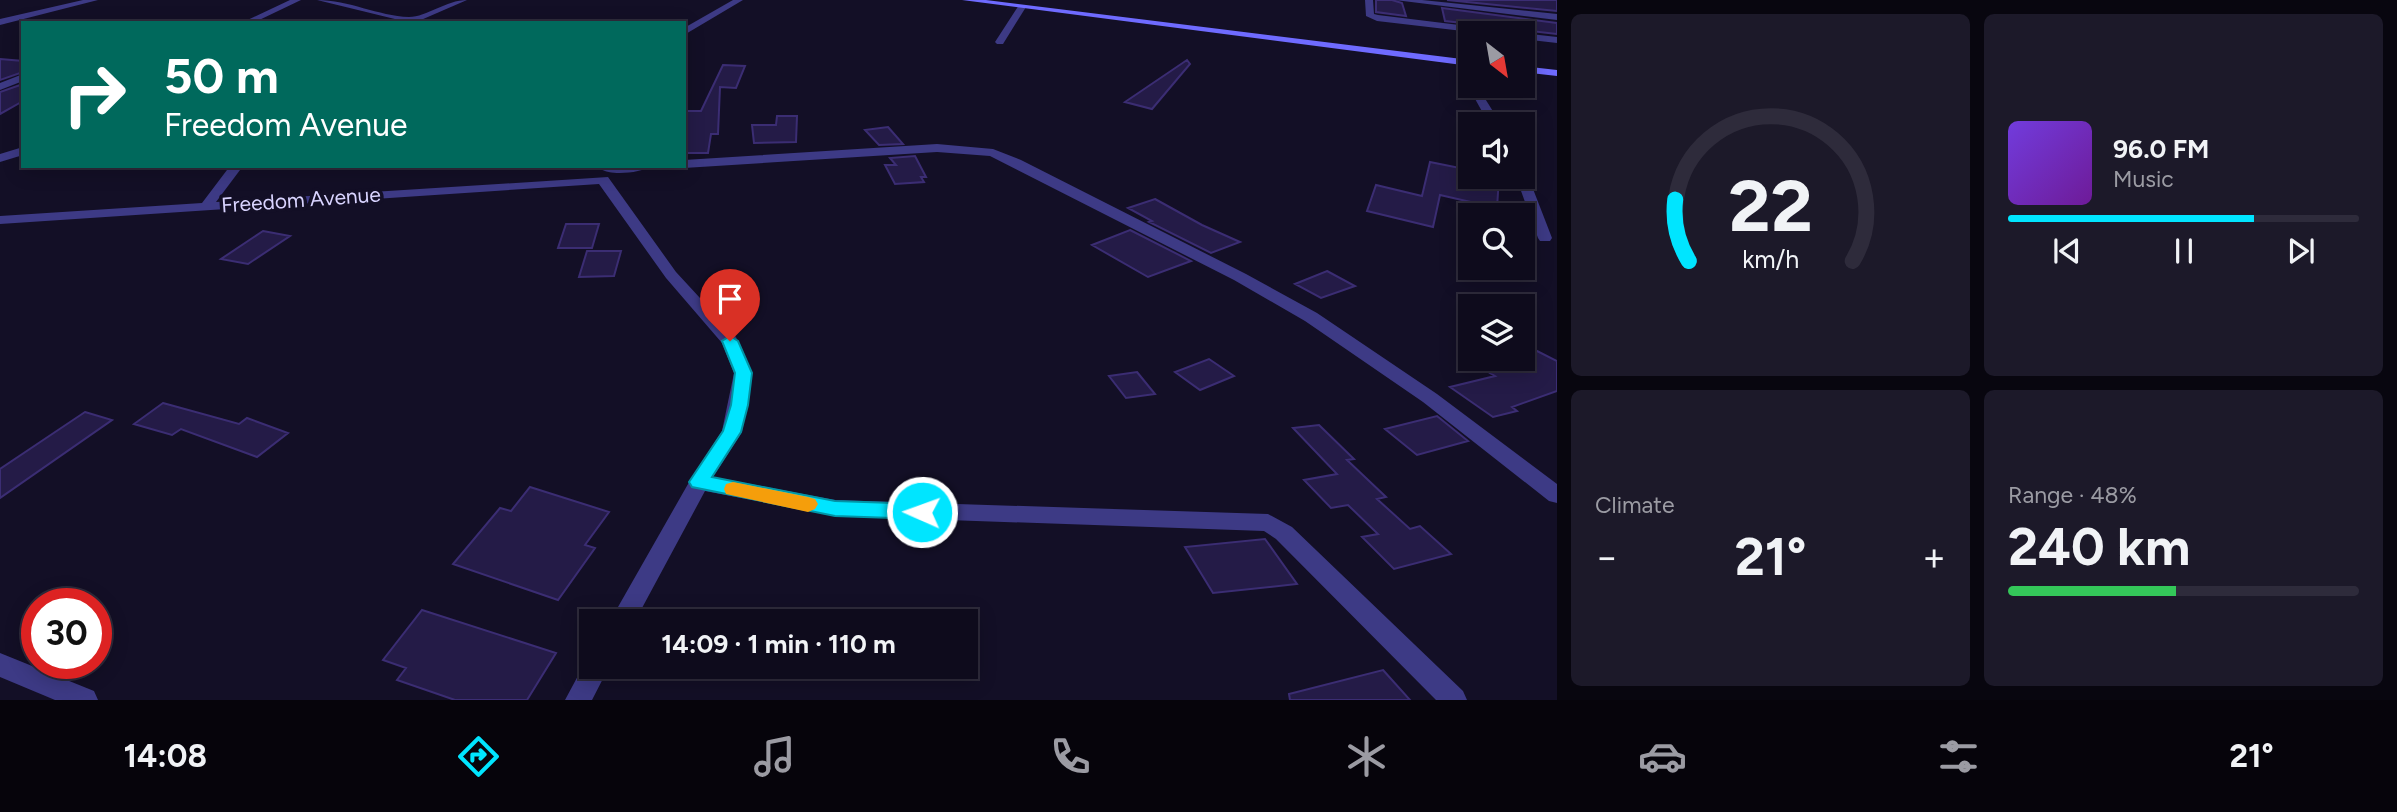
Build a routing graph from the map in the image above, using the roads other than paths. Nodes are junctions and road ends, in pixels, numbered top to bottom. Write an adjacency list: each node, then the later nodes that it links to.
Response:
1 (94, 0): 10 (street)
2 (297, 0): 13 (street)
3 (321, 0): 14 (street)
4 (463, 0): 14 (street)
5 (739, 0): 17 (street)
6 (966, 0): 9 (main road)
7 (1369, 0): 16 (street)
8 (1399, 0): 11 (street)
9 (1022, 7): 20 (street); 21 (main road)
10 (22, 16): 12 (street); 15 (street)
11 (1557, 17)
12 (42, 21)
13 (250, 21)
14 (408, 21)
15 (0, 22)
16 (1458, 28)
17 (686, 31)
18 (1535, 37): 19 (street)
19 (1557, 40)
20 (1000, 42)
21 (1458, 61)
22 (1535, 70): 23 (main road)
23 (1557, 73)
24 (21, 78): 25 (street)
25 (0, 88)
26 (21, 152): 27 (street)
27 (0, 158)
28 (686, 164): 37 (street)
29 (235, 168): 33 (street)
30 (632, 168): 31 (street, Freedom Avenue)
31 (606, 172): 33 (street, Freedom Avenue); 36 (street)
32 (1527, 189): 35 (street)
33 (206, 206): 34 (street, Freedom Avenue)
34 (0, 220)
35 (1545, 239)
36 (699, 482): 38 (street); 43 (street)
37 (1557, 495)
38 (629, 609)
39 (0, 664): 41 (street)
40 (589, 679): 42 (street)
41 (85, 700)
42 (578, 700)
43 (1454, 700)

